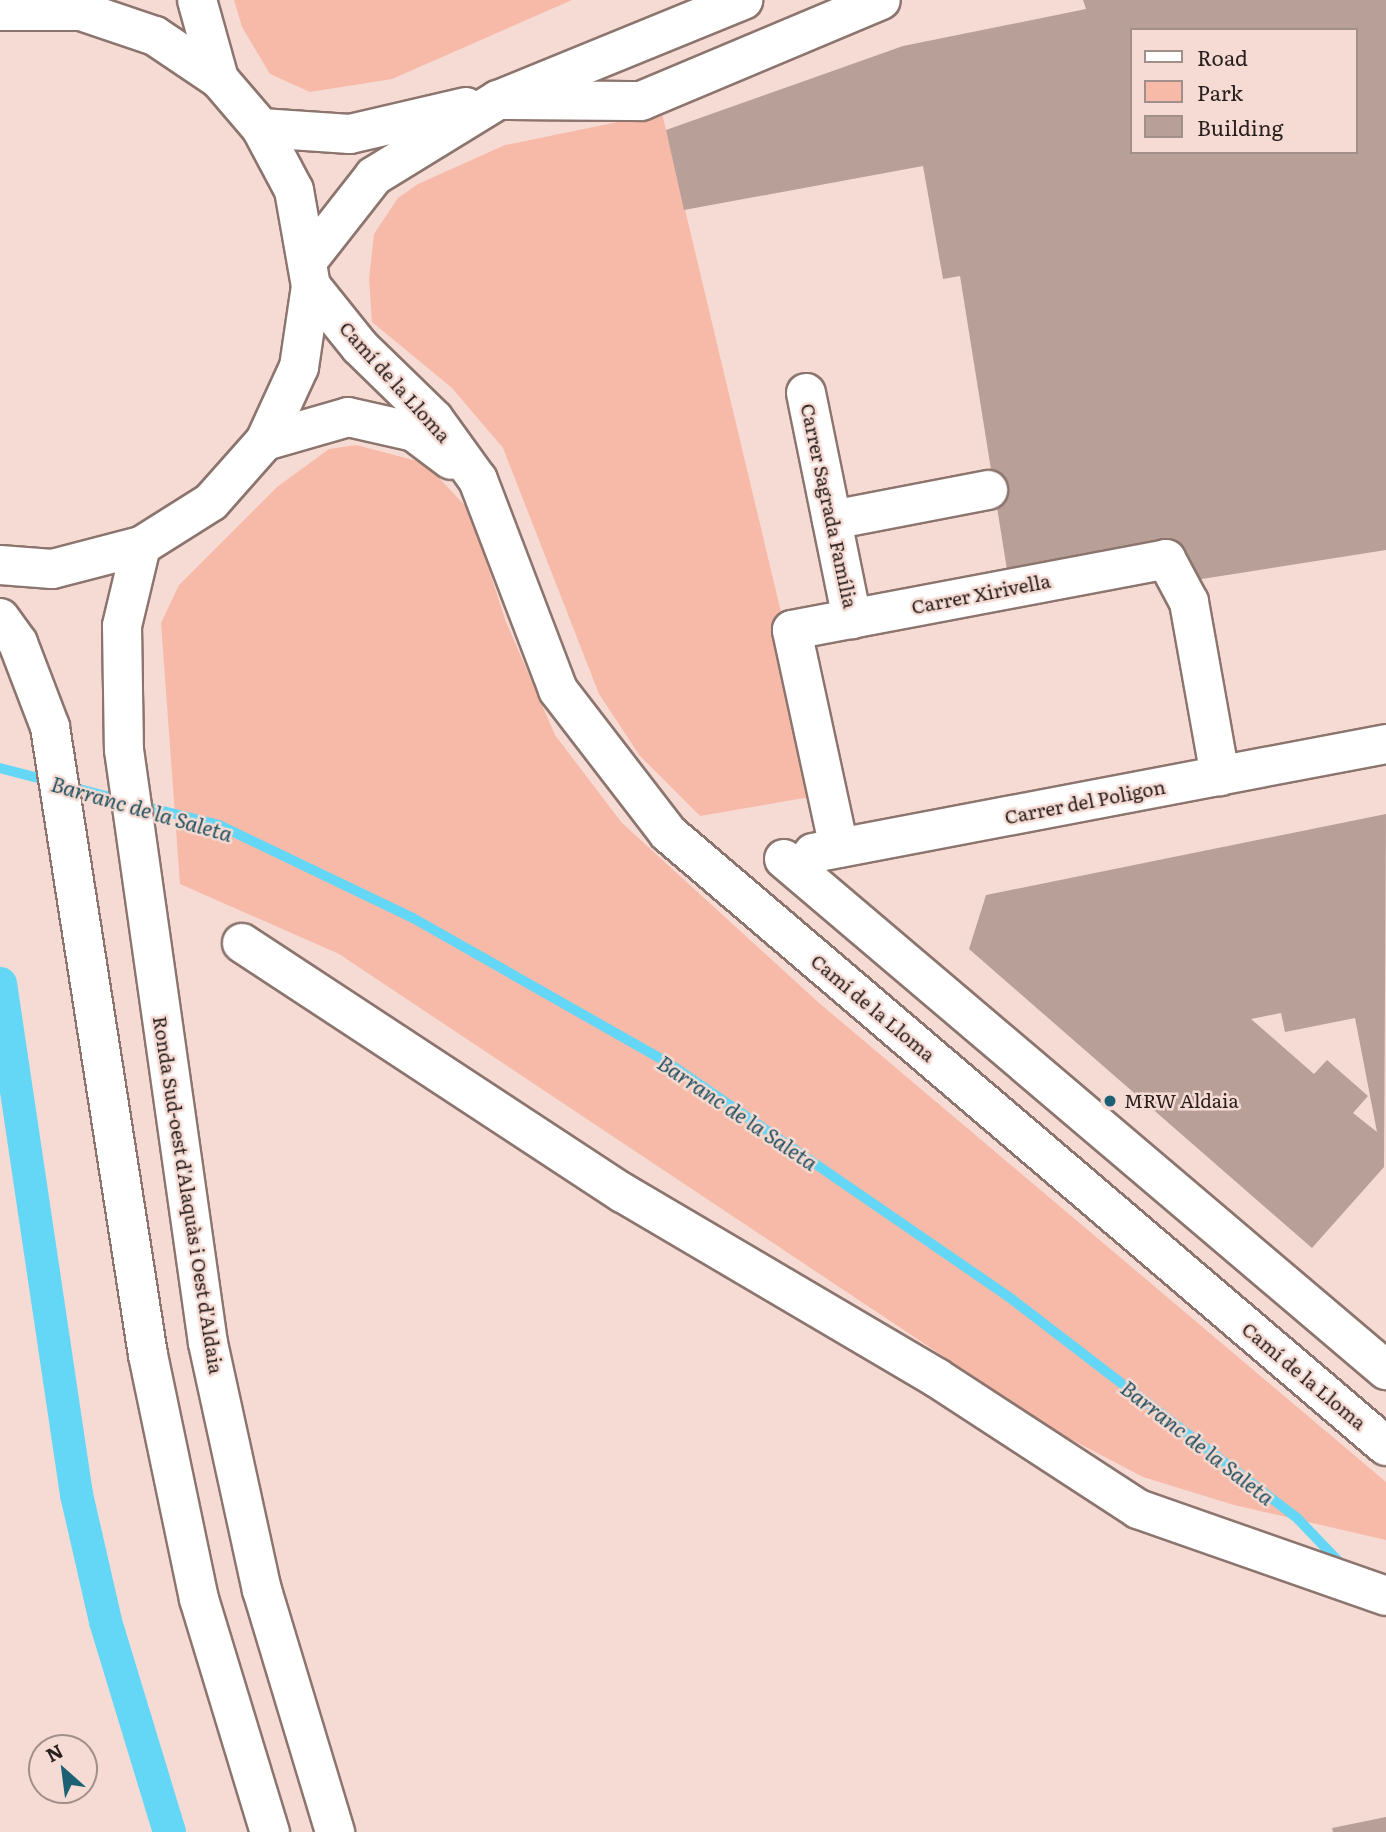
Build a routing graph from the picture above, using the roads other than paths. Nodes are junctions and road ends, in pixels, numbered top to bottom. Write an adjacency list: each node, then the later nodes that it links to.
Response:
1 (197, 0): 6 (street)
2 (743, 0): 7 (street)
3 (881, 0): 7 (street)
4 (89, 6): 5 (street); 6 (street)
5 (0, 11)
6 (219, 79): 8 (street)
7 (498, 100): 8 (street); 9 (street)
8 (261, 128): 9 (street)
9 (310, 272): 11 (street); 12 (street, Camí de la Lloma)
10 (806, 393): 14 (street, Carrer Sagrada Família)
11 (265, 441): 12 (street, Camí de la Lloma); 15 (street)
12 (478, 480): 24 (street, Camí de la Lloma)
13 (988, 490): 14 (street)
14 (832, 520): 18 (street, Carrer Sagrada Família)
15 (141, 546): 16 (street); 27 (street, Ronda Sud-oest d'Alaquàs i Oest d'Aldaia)
16 (0, 565)
17 (0, 618): 26 (street)
18 (852, 619): 20 (street, Carrer Xirivella); 21 (street, Carrer Xirivella)
19 (1386, 744): 20 (street, Carrer del Poligon)
20 (1220, 776): 21 (street, Carrer del Poligon)
21 (839, 848): 23 (street, Carrer del Poligon)
22 (242, 943): 25 (street)
23 (1386, 1370)
24 (1386, 1446)
25 (1386, 1596)
26 (270, 1832)
27 (335, 1832)

